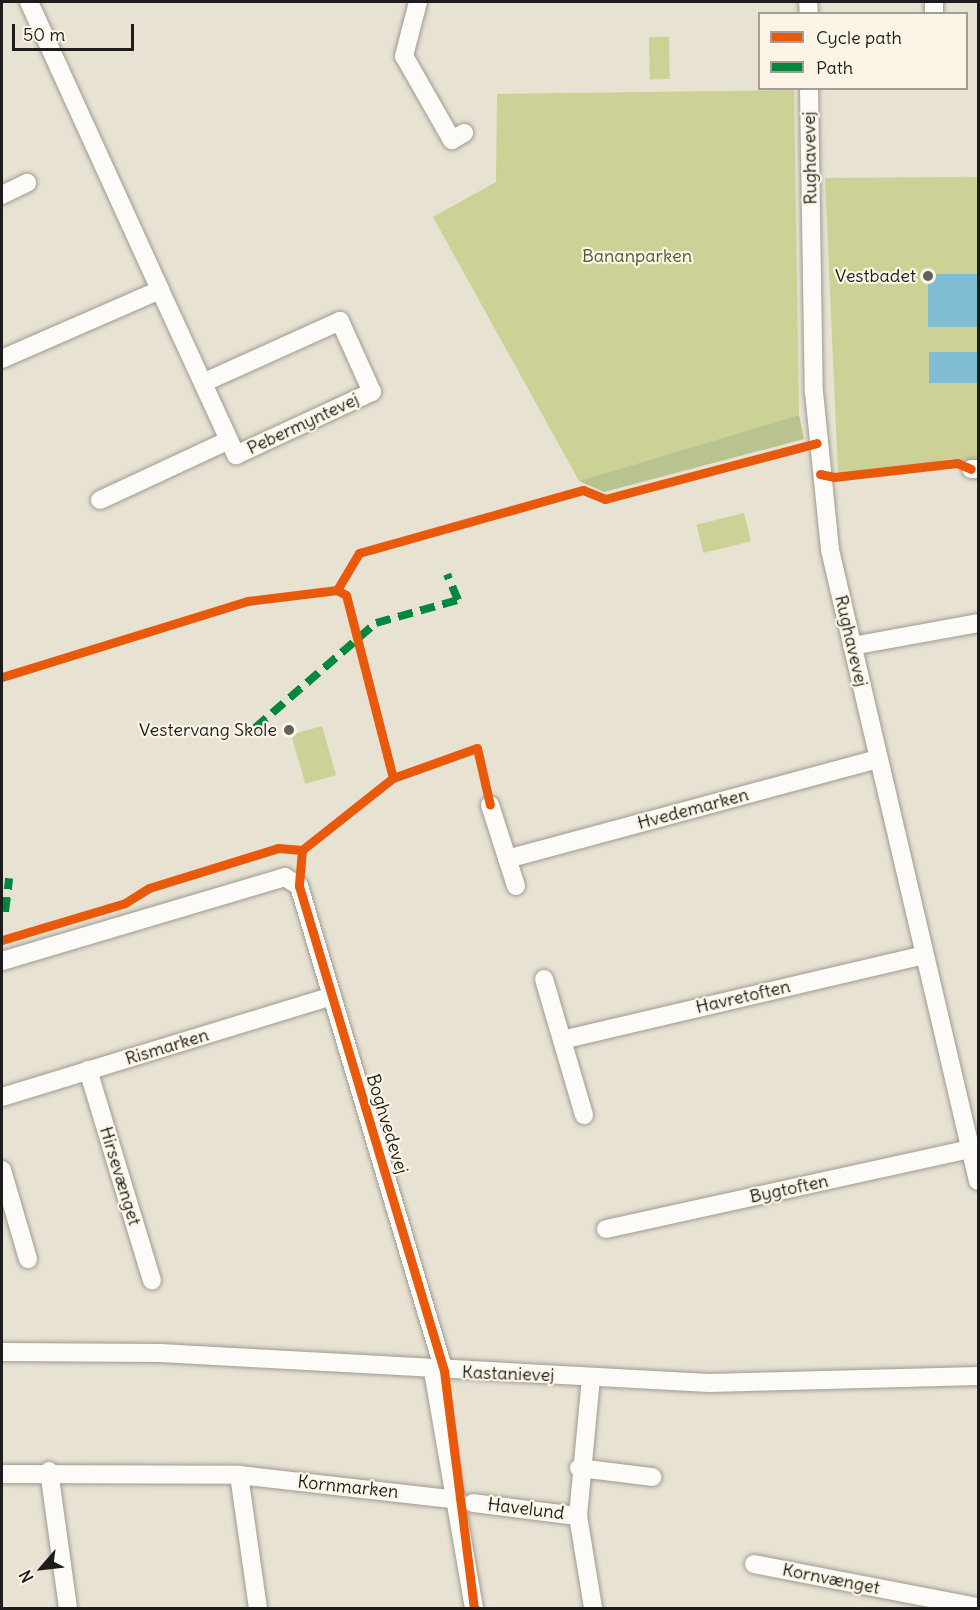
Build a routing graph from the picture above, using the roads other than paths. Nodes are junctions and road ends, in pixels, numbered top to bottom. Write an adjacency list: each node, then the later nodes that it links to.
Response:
1 (29, 2): 7 (street, Pebermyntevej)
2 (418, 2): 4 (street)
3 (809, 90): 13 (street, Rughavevej)
4 (464, 133)
5 (27, 183): 6 (street)
6 (2, 195)
7 (160, 290): 8 (street); 9 (street, Pebermyntevej)
8 (2, 359)
9 (203, 383): 10 (street, Pebermyntevej); 10 (street, Pebermyntevej)
10 (229, 440): 11 (street, Pebermyntevej)
11 (100, 500)
12 (978, 623): 13 (street)
13 (852, 646): 14 (street, Rughavevej)
14 (878, 759): 16 (street, Hvedemarken); 18 (street, Rughavevej)
15 (490, 805): 16 (street)
16 (507, 859): 17 (street)
17 (516, 886)
18 (924, 955): 22 (street, Havretoften); 26 (street, Rughavevej)
19 (2, 961): 21 (street, Boghvedevej)
20 (544, 979): 22 (street)
21 (332, 996): 23 (street, Rismarken); 33 (street, Boghvedevej)
22 (562, 1040): 25 (street)
23 (88, 1070): 24 (street, Rismarken); 31 (street, Hirsevænget)
24 (2, 1097)
25 (584, 1115)
26 (971, 1149): 28 (street, Rughavevej); 29 (street, Bygtoften)
27 (2, 1170): 30 (street)
28 (978, 1181)
29 (606, 1229)
30 (28, 1259)
31 (152, 1281)
32 (2, 1352): 33 (street, Kastanievej)
33 (438, 1371): 35 (street, Kastanievej); 41 (street)
34 (978, 1376): 35 (street, Kastanievej)
35 (591, 1377): 36 (street, Havelund)
36 (579, 1468): 40 (street); 42 (street, Havelund)
37 (49, 1471): 38 (street, Kornmarken); 39 (street, Kornmarken); 45 (street)
38 (2, 1474)
39 (239, 1475): 41 (street, Kornmarken); 46 (street)
40 (652, 1477)
41 (466, 1501): 42 (street, Havelund); 47 (street)
42 (578, 1516): 48 (street, Havelund)
43 (754, 1564): 44 (street, Kornvænget)
44 (978, 1607)
45 (68, 1608)
46 (258, 1608)
47 (474, 1608)
48 (593, 1608)

